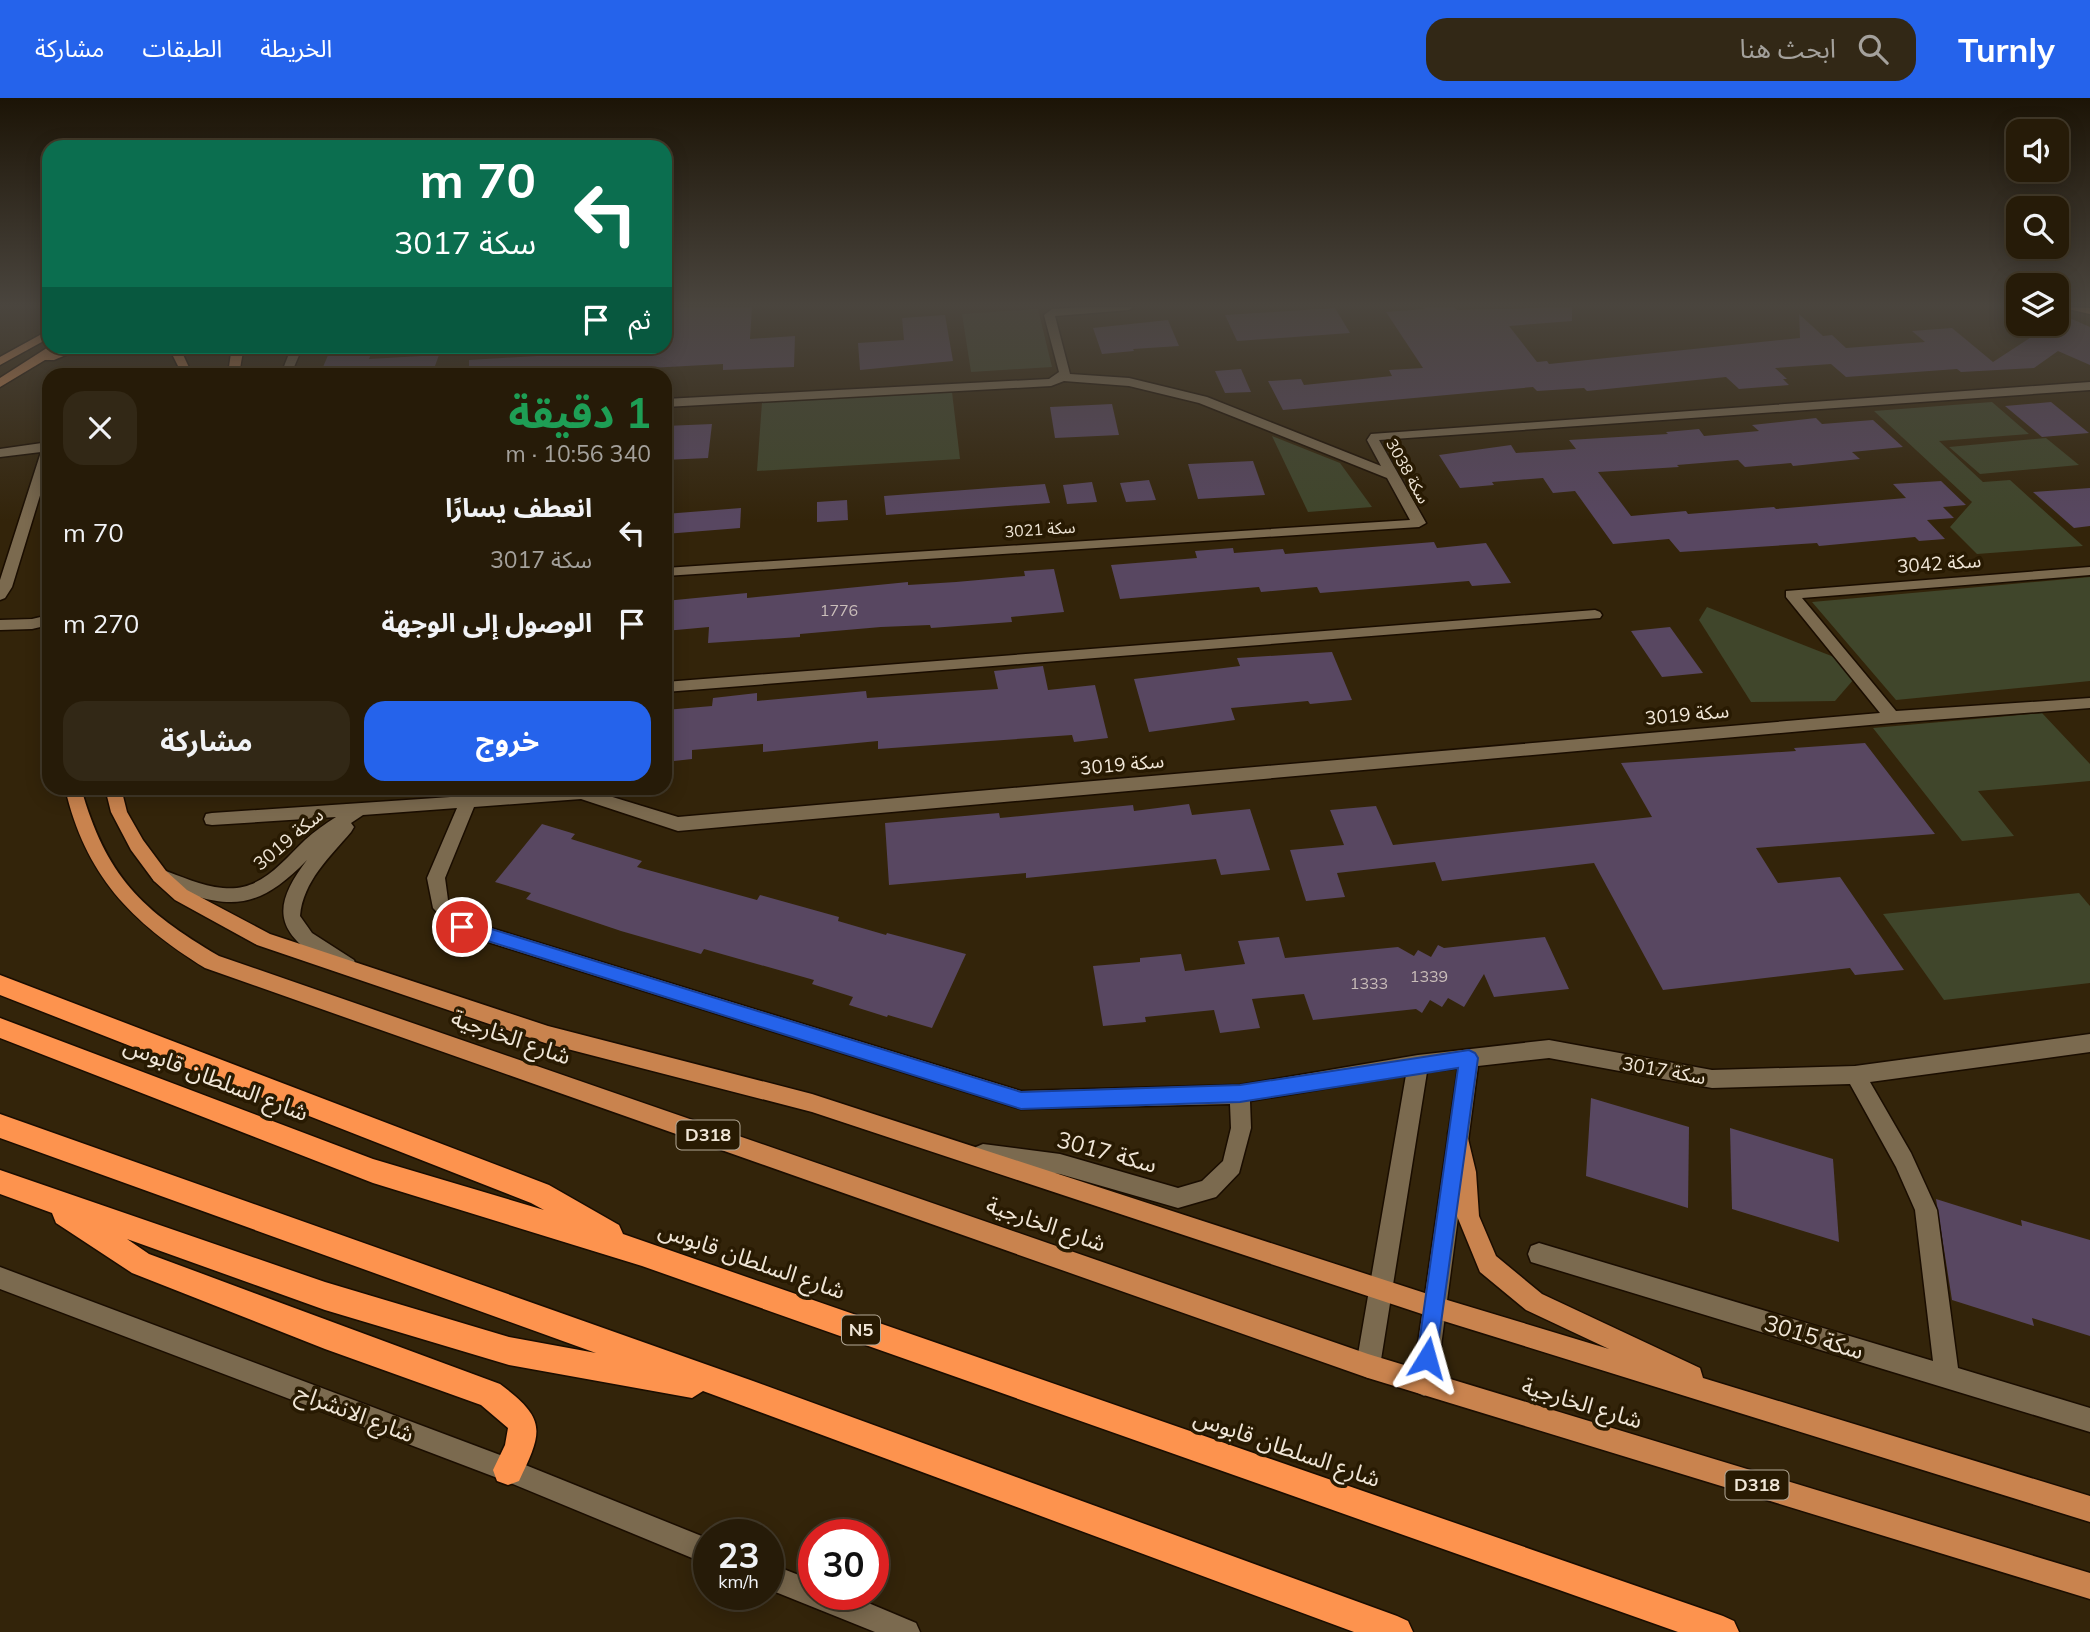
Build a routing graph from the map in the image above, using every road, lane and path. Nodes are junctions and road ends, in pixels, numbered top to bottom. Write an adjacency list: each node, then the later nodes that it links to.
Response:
1 (1056, 379): 4 (street)
2 (1104, 379): 8 (street)
3 (2090, 386): 8 (street, سكة 3038)
4 (672, 403)
5 (42, 447): 6 (street)
6 (0, 453)
7 (42, 468): 12 (street)
8 (1392, 475): 9 (street, سكة 3038)
9 (1419, 523): 11 (street, سكة 3021)
10 (2090, 571): 20 (street, سكة 3042)
11 (672, 572)
12 (0, 595)
13 (1595, 615): 18 (street)
14 (42, 622): 15 (street)
15 (32, 624): 16 (street); 17 (street)
16 (0, 625)
17 (42, 628)
18 (672, 686)
19 (2090, 703): 20 (street, سكة 3019)
20 (1892, 717): 24 (street, سكة 3019)
21 (74, 795): 47 (main road, شارع الخارجية / D318)
22 (115, 795): 28 (main road, شارع الخارجية)
23 (553, 795): 25 (street, سكة 3019)
24 (587, 795)
25 (468, 801): 26 (street, سكة 3019); 36 (street, سكة 3017)
26 (360, 808): 27 (street, سكة 3019); 28 (street, سكة 3019); 29 (street, سكة 3019)
27 (212, 819)
28 (160, 876): 29 (main road, شارع الخارجية)
29 (356, 971): 39 (main road, شارع الخارجية)
30 (0, 985): 42 (highway)
31 (0, 1028): 42 (highway, شارع السلطان قابوس / N5)
32 (2090, 1043): 35 (street, سكة 3017)
33 (1469, 1058): 34 (street, سكة 3017); 35 (street, سكة 3017); 38 (street)
34 (1418, 1064): 36 (street, سكة 3017); 45 (street)
35 (1855, 1075): 48 (street)
36 (1240, 1094): 39 (street, سكة 3017)
37 (0, 1126): 50 (highway)
38 (1458, 1133): 46 (street); 51 (main road)
39 (967, 1152): 45 (main road, شارع الخارجية)
40 (0, 1182): 41 (highway)
41 (37, 1195): 50 (highway); 53 (highway)
42 (642, 1253): 60 (highway, شارع السلطان قابوس / N5)
43 (1539, 1254): 48 (street, سكة 3015)
44 (0, 1278): 53 (street, شارع الانشراح)
45 (1381, 1289): 46 (main road, شارع الخارجية); 47 (street)
46 (1434, 1307): 49 (street); 51 (main road, شارع الخارجية)
47 (1368, 1366): 49 (main road, شارع الخارجية / D318)
48 (1947, 1377): 52 (street, سكة 3015)
49 (1424, 1384): 56 (main road, شارع الخارجية / D318)
50 (753, 1395): 59 (highway)
51 (1756, 1406): 54 (main road, شارع الخارجية)
52 (2090, 1420)
53 (508, 1471): 55 (street, شارع الانشراح)
54 (2090, 1509)
55 (693, 1546)
56 (2090, 1586)
57 (853, 1610): 58 (street)
58 (907, 1632)
59 (1397, 1632)
60 (1723, 1632)

